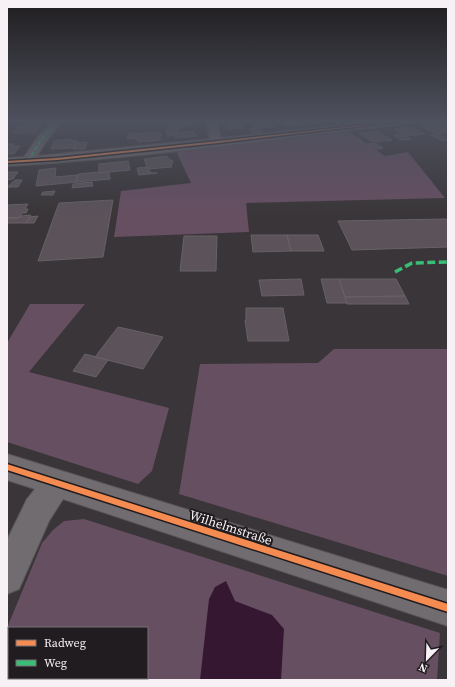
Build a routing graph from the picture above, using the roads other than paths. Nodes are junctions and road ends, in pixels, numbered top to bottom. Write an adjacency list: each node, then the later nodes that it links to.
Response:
1 (33, 152): 3 (street)
2 (117, 152): 3 (street)
3 (28, 161): 4 (street)
4 (7, 162)
5 (7, 467): 6 (street, Wilhelmstraße)
6 (57, 483): 7 (street); 8 (street, Wilhelmstraße)
7 (7, 577)
8 (448, 608)

